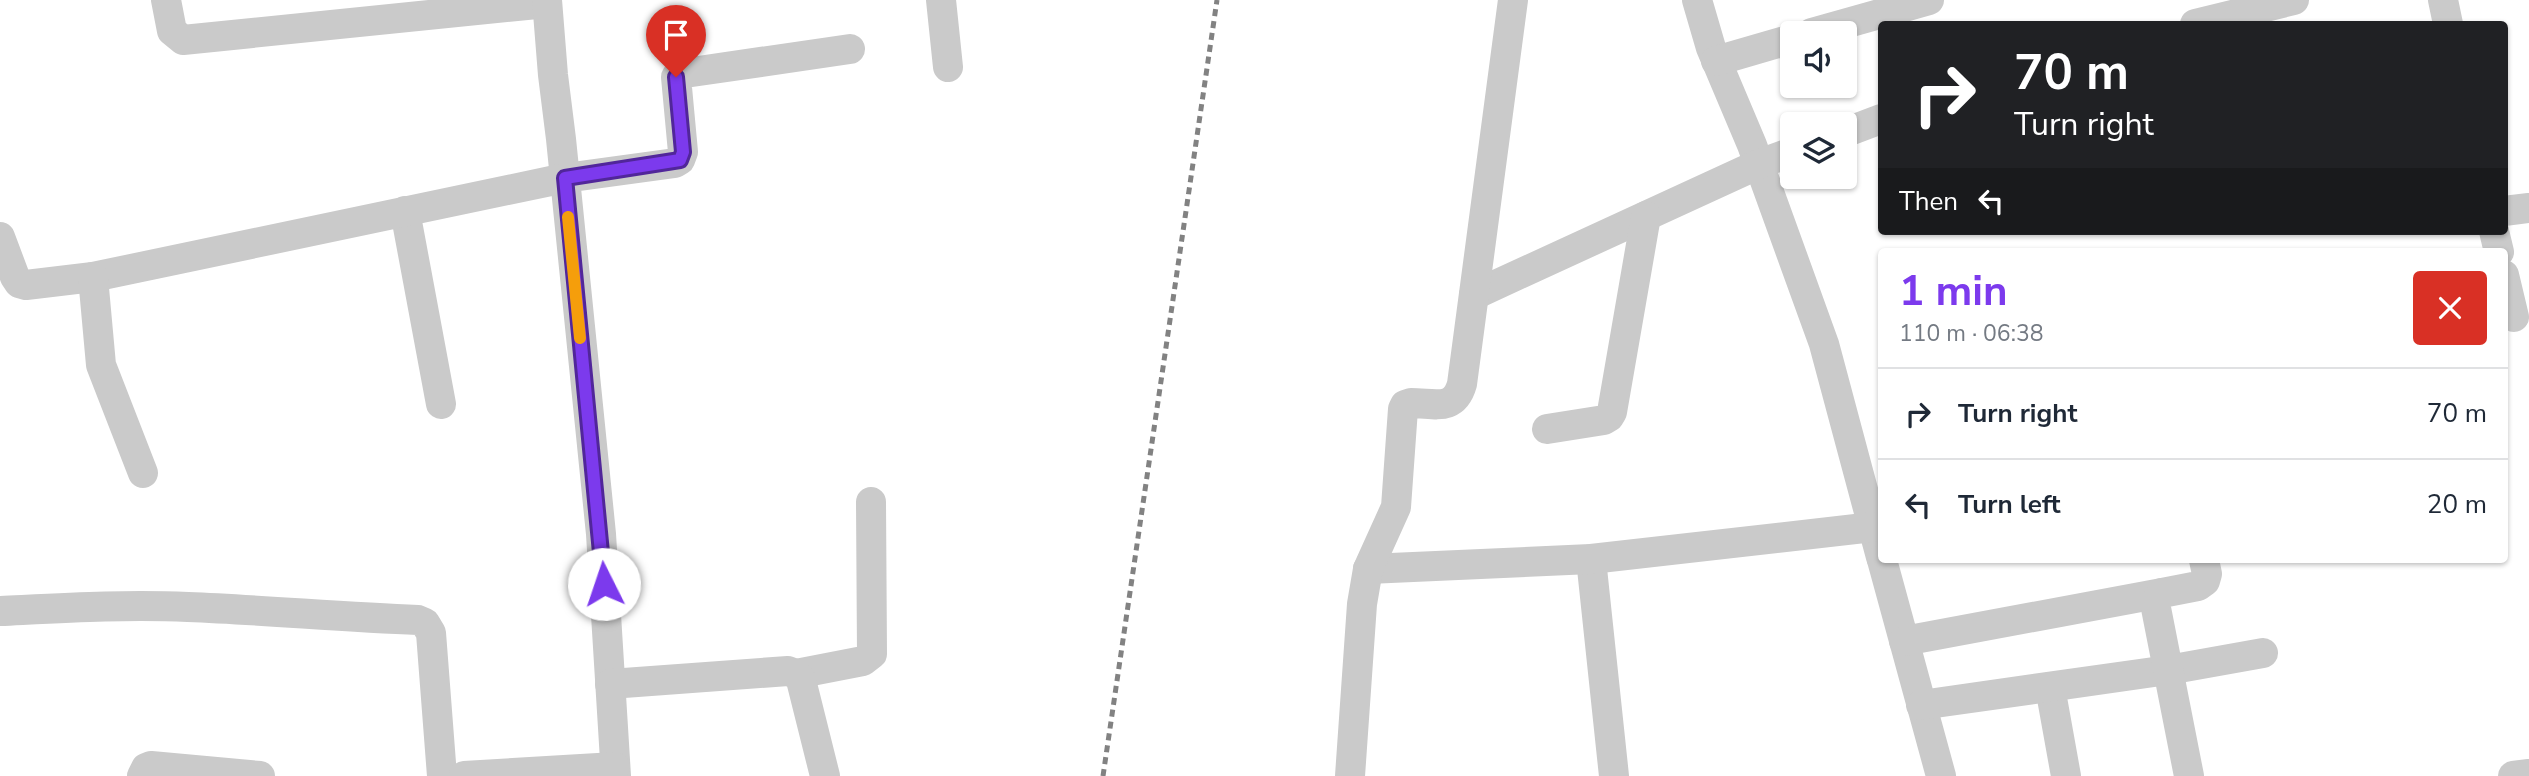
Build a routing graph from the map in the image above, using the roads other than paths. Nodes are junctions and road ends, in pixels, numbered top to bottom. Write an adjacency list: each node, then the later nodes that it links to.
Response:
1 (166, 0): 9 (street)
2 (941, 0): 16 (street)
3 (1513, 0): 29 (street)
4 (1697, 0): 15 (street)
5 (1929, 0): 10 (street)
6 (2294, 0): 11 (street)
7 (2443, 0): 12 (street)
8 (547, 2): 9 (street); 21 (street)
9 (384, 9)
10 (1855, 21)
11 (2207, 21)
12 (2447, 21)
13 (1780, 42): 15 (street)
14 (850, 49): 21 (street)
15 (1716, 61): 20 (street)
16 (948, 67)
17 (1878, 120): 18 (street)
18 (1857, 128)
19 (1780, 156): 20 (street)
20 (1759, 164): 25 (street); 35 (street)
21 (565, 178): 23 (street); 47 (street)
22 (2529, 208): 24 (street)
23 (405, 211): 27 (street); 31 (street)
24 (2508, 211)
25 (1646, 216): 29 (street); 32 (street)
26 (0, 237): 27 (street)
27 (93, 277): 33 (street)
28 (2508, 292): 30 (street)
29 (1474, 295): 40 (street)
30 (2514, 317)
31 (440, 404)
32 (1547, 429)
33 (143, 473)
34 (871, 502): 46 (street)
35 (1873, 527): 36 (street); 37 (street)
36 (1878, 545)
37 (1591, 559): 40 (street); 58 (street)
38 (1883, 563): 43 (street)
39 (2205, 563): 41 (street)
40 (1368, 569): 57 (street)
41 (2162, 593): 43 (street); 45 (street)
42 (0, 611): 54 (street)
43 (1905, 641): 49 (street)
44 (2263, 653): 45 (street)
45 (2168, 670): 48 (street); 61 (street)
46 (796, 674): 47 (street); 56 (street)
47 (610, 684): 50 (street)
48 (2050, 687): 49 (street); 60 (street)
49 (1921, 705): 59 (street)
50 (615, 772): 55 (street)
51 (2529, 774): 62 (street)
52 (142, 776): 53 (street)
53 (260, 776)
54 (442, 776)
55 (480, 776)
56 (825, 776)
57 (1350, 776)
58 (1614, 776)
59 (1941, 776)
60 (2066, 776)
61 (2189, 776)
62 (2513, 776)

